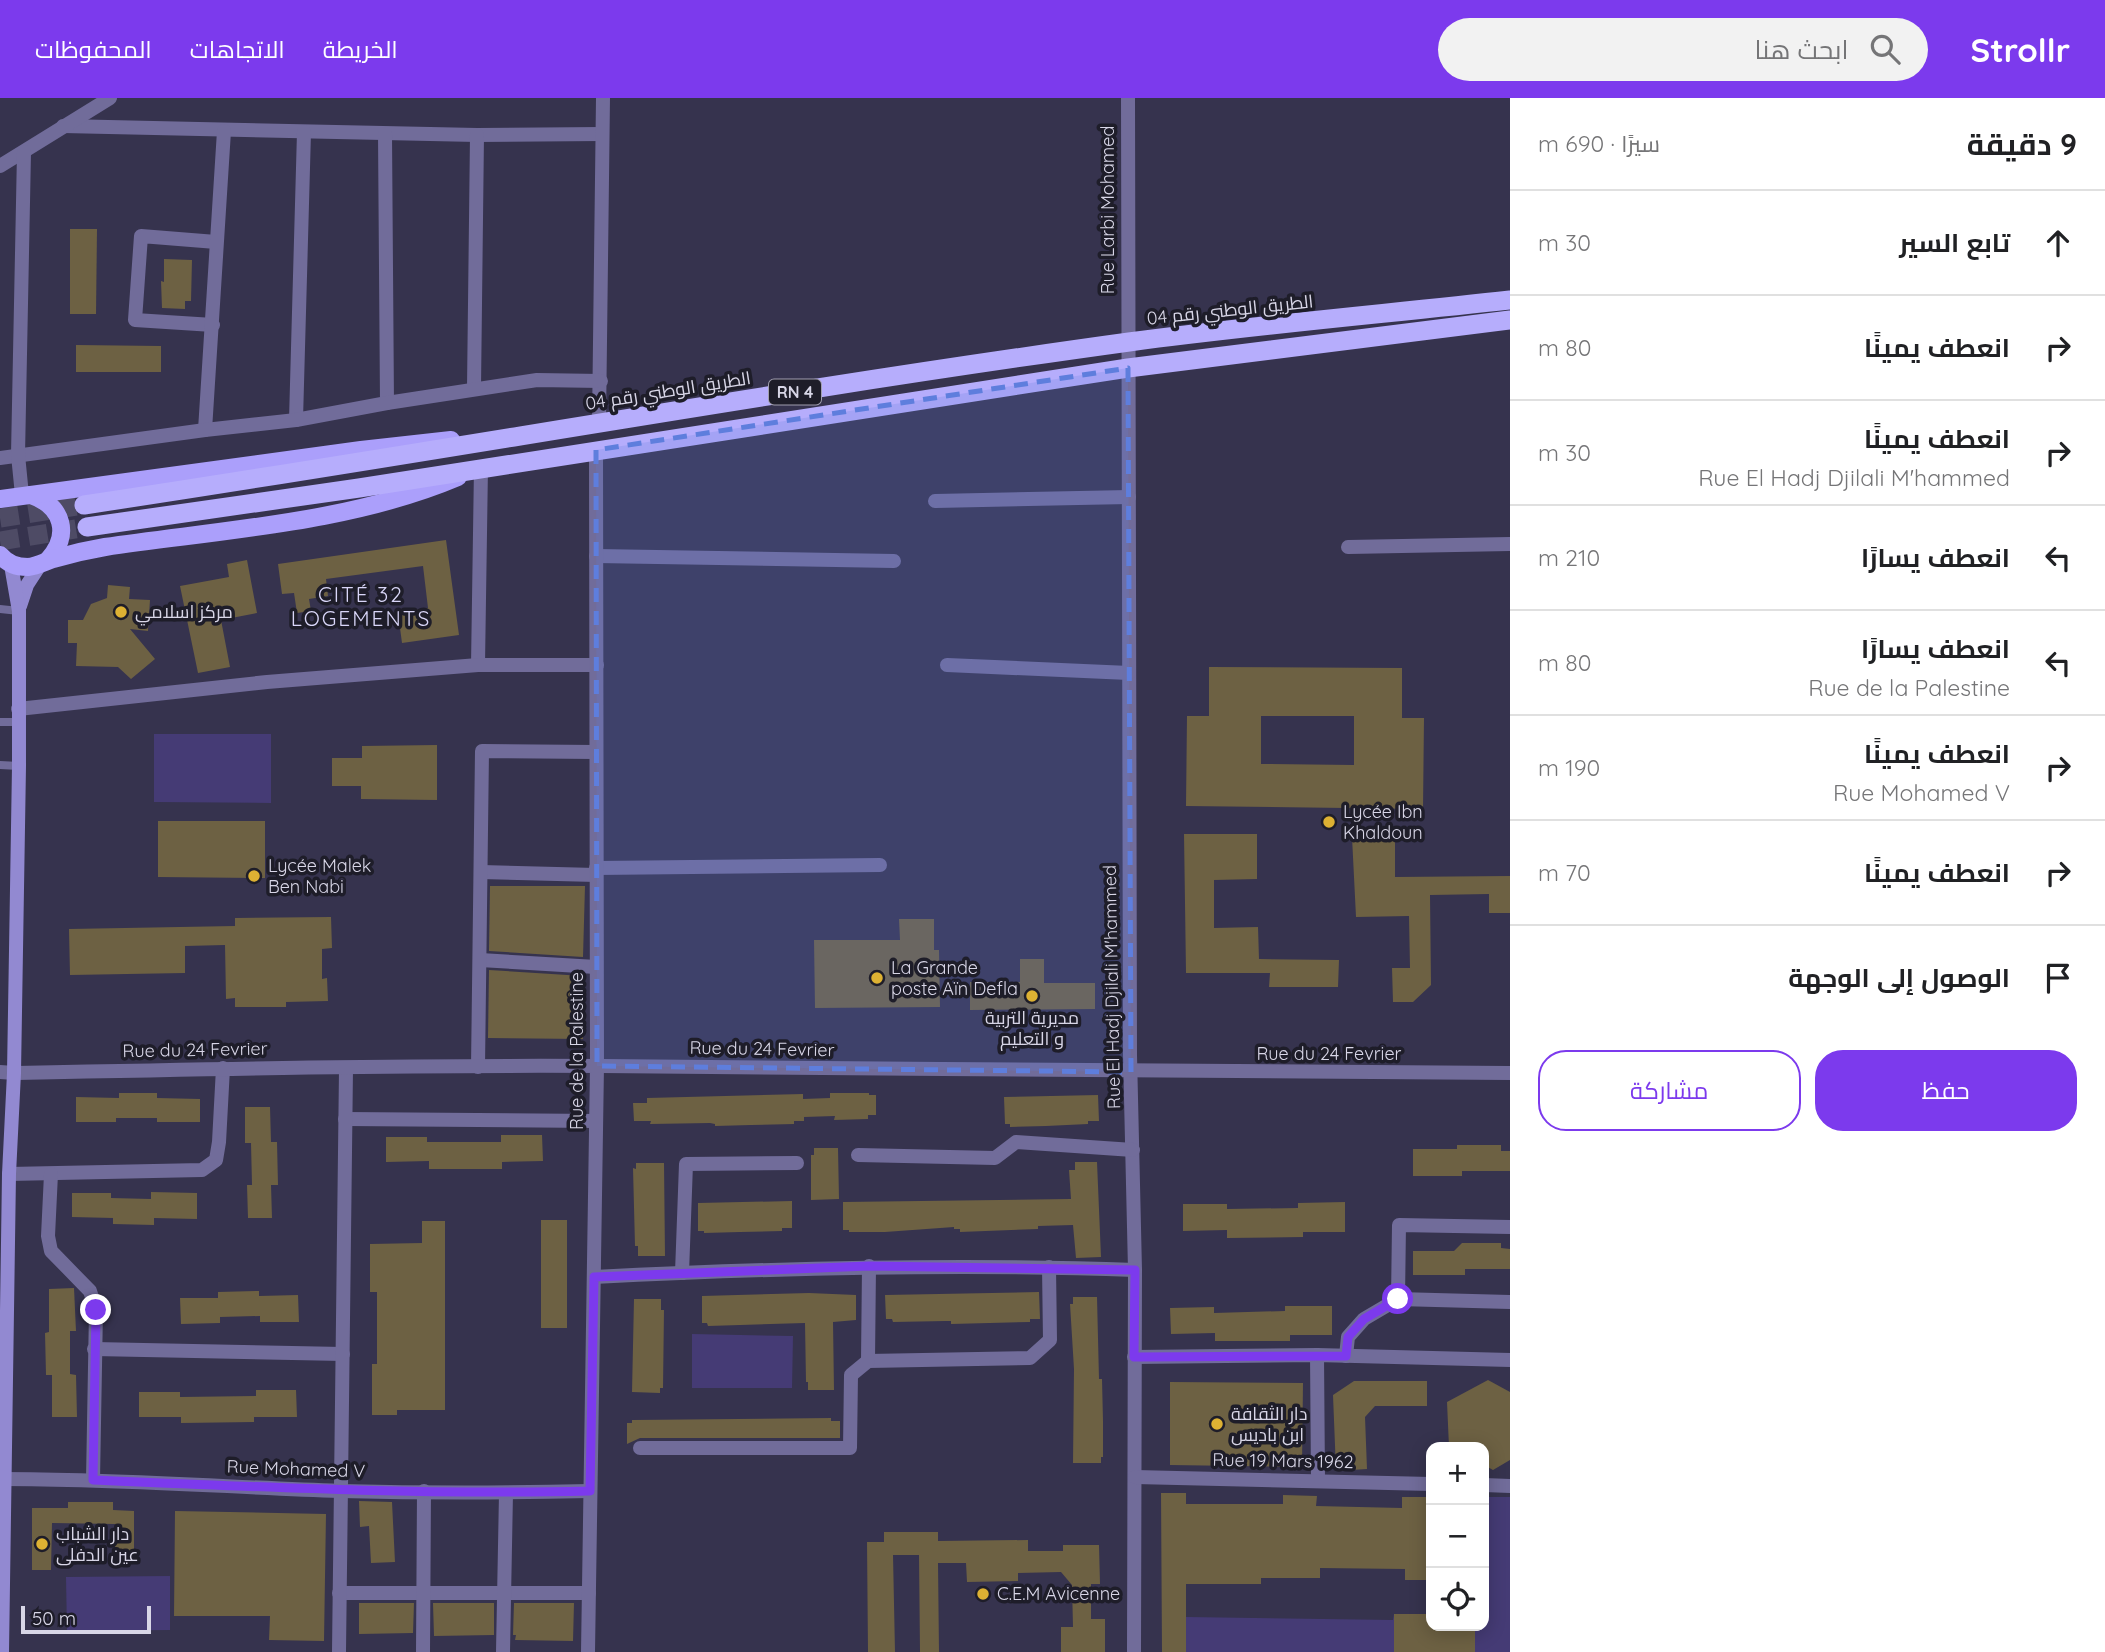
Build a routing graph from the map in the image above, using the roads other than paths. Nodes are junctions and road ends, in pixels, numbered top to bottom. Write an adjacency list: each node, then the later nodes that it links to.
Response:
1 (110, 98): 4 (street)
2 (603, 98): 8 (street)
3 (1128, 98): 15 (street, Rue Larbi Mohamed)
4 (62, 126): 5 (street); 10 (street)
5 (224, 131): 6 (street); 12 (street)
6 (304, 132): 7 (street); 22 (street)
7 (385, 134): 9 (street); 21 (street)
8 (602, 134): 9 (street); 19 (street)
9 (477, 135): 20 (street)
10 (24, 152): 11 (street); 27 (street)
11 (0, 166)
12 (216, 242): 16 (street); 16 (street)
13 (1510, 300): 17 (highway, الطريق الوطني رقم 04 / RN 4)
14 (1510, 320): 18 (highway, RN 4)
15 (1127, 322): 17 (street, Rue El Hadj Djilali M'hammed)
16 (213, 325): 24 (street)
17 (1128, 342): 18 (street, Rue El Hadj Djilali M'hammed); 23 (highway, الطريق الوطني رقم 04 / RN 4)
18 (1128, 368): 26 (highway, RN 4); 30 (street, Rue El Hadj Djilali M'hammed)
19 (601, 381): 20 (street); 23 (street)
20 (474, 388): 21 (street)
21 (387, 402): 22 (street)
22 (296, 421): 24 (street)
23 (599, 423): 25 (highway, الطريق الوطني رقم 04 / RN 4)
24 (205, 430): 27 (street)
25 (513, 437): 31 (main road, RN 4); 33 (highway, الطريق الوطني رقم 04 / RN 4)
26 (596, 450): 29 (highway, RN 4); 37 (street, Rue de la Palestine)
27 (18, 455): 28 (street); 31 (street)
28 (0, 458)
29 (481, 467): 34 (highway, RN 4); 40 (main road, RN 4); 43 (street)
30 (1129, 497): 32 (street); 46 (street, Rue El Hadj Djilali M'hammed)
31 (13, 499): 40 (main road)
32 (935, 501)
33 (84, 505)
34 (87, 527)
35 (1510, 544): 36 (street)
36 (1348, 547)
37 (596, 556): 38 (street); 44 (street, Rue de la Palestine)
38 (894, 561)
39 (5, 562): 40 (main road); 42 (main road)
40 (44, 563): 42 (main road)
41 (0, 609): 42 (lane)
42 (19, 611): 47 (main road)
43 (478, 665): 44 (street); 47 (street)
44 (597, 665): 49 (street, Rue de la Palestine)
45 (947, 665): 46 (street)
46 (1129, 673): 61 (street, Rue El Hadj Djilali M'hammed)
47 (18, 715): 48 (lane); 51 (main road)
48 (0, 722)
49 (596, 752): 53 (street); 54 (street, Rue de la Palestine)
50 (0, 765): 51 (lane)
51 (19, 766): 62 (main road)
52 (880, 864): 54 (street)
53 (481, 872): 54 (street); 55 (street)
54 (596, 872): 56 (street, Rue de la Palestine)
55 (480, 960): 56 (street); 58 (street)
56 (596, 967): 57 (street, Rue de la Palestine)
57 (597, 1066): 58 (street, Rue du 24 Fevrier); 61 (street, Rue du 24 Fevrier); 65 (street, Rue de la Palestine)
58 (478, 1067): 60 (street, Rue du 24 Fevrier)
59 (223, 1068): 60 (street, Rue du 24 Fevrier); 62 (street, Rue du 24 Fevrier); 70 (street)
60 (345, 1069): 64 (street)
61 (1130, 1072): 63 (street, Rue du 24 Fevrier); 66 (street, Rue El Hadj Djilali M'hammed)
62 (7, 1073): 69 (main road)
63 (1510, 1073)
64 (345, 1119): 65 (street); 80 (street)
65 (596, 1121): 76 (street, Rue de la Palestine)
66 (1133, 1150): 67 (street); 74 (street, Rue El Hadj Djilali M'hammed)
67 (858, 1155)
68 (797, 1163): 75 (street)
69 (9, 1174): 70 (street); 88 (main road)
70 (51, 1174): 79 (street)
71 (1510, 1227): 77 (street)
72 (869, 1266): 73 (street); 75 (street); 85 (street)
73 (1049, 1267): 74 (street); 85 (street)
74 (1135, 1270): 83 (street, Rue El Hadj Djilali M'hammed)
75 (682, 1273): 76 (street)
76 (594, 1277): 96 (street, Rue de la Palestine)
77 (1398, 1299): 78 (street); 82 (street)
78 (1510, 1302)
79 (94, 1349): 80 (street); 89 (street)
80 (343, 1354): 94 (street)
81 (1317, 1354): 82 (street); 83 (street); 90 (street)
82 (1346, 1356): 84 (street)
83 (1134, 1357): 87 (street, Rue El Hadj Djilali M'hammed)
84 (1510, 1360)
85 (868, 1362): 86 (street)
86 (640, 1448)
87 (1135, 1477): 90 (street, Rue 19 Mars 1962); 107 (street, Rue El Hadj Djilali M'hammed)
88 (2, 1479): 89 (street, Rue Mohamed V); 102 (main road)
89 (93, 1480): 94 (street, Rue Mohamed V)
90 (1318, 1480): 91 (street, Rue 19 Mars 1962)
91 (1426, 1484)
92 (1489, 1485): 93 (street)
93 (1510, 1486)
94 (341, 1491): 95 (street, Rue Mohamed V); 100 (street)
95 (425, 1491): 97 (street, Rue Mohamed V); 98 (street)
96 (590, 1491): 97 (street, Rue Mohamed V); 101 (street, Rue de la Palestine)
97 (506, 1493): 99 (street)
98 (425, 1592): 99 (street); 100 (street); 104 (street)
99 (505, 1592): 101 (street); 105 (street)
100 (339, 1593): 103 (street)
101 (589, 1593): 106 (street, Rue de la Palestine)
102 (2, 1652)
103 (339, 1652)
104 (424, 1652)
105 (503, 1652)
106 (588, 1652)
107 (1134, 1652)

